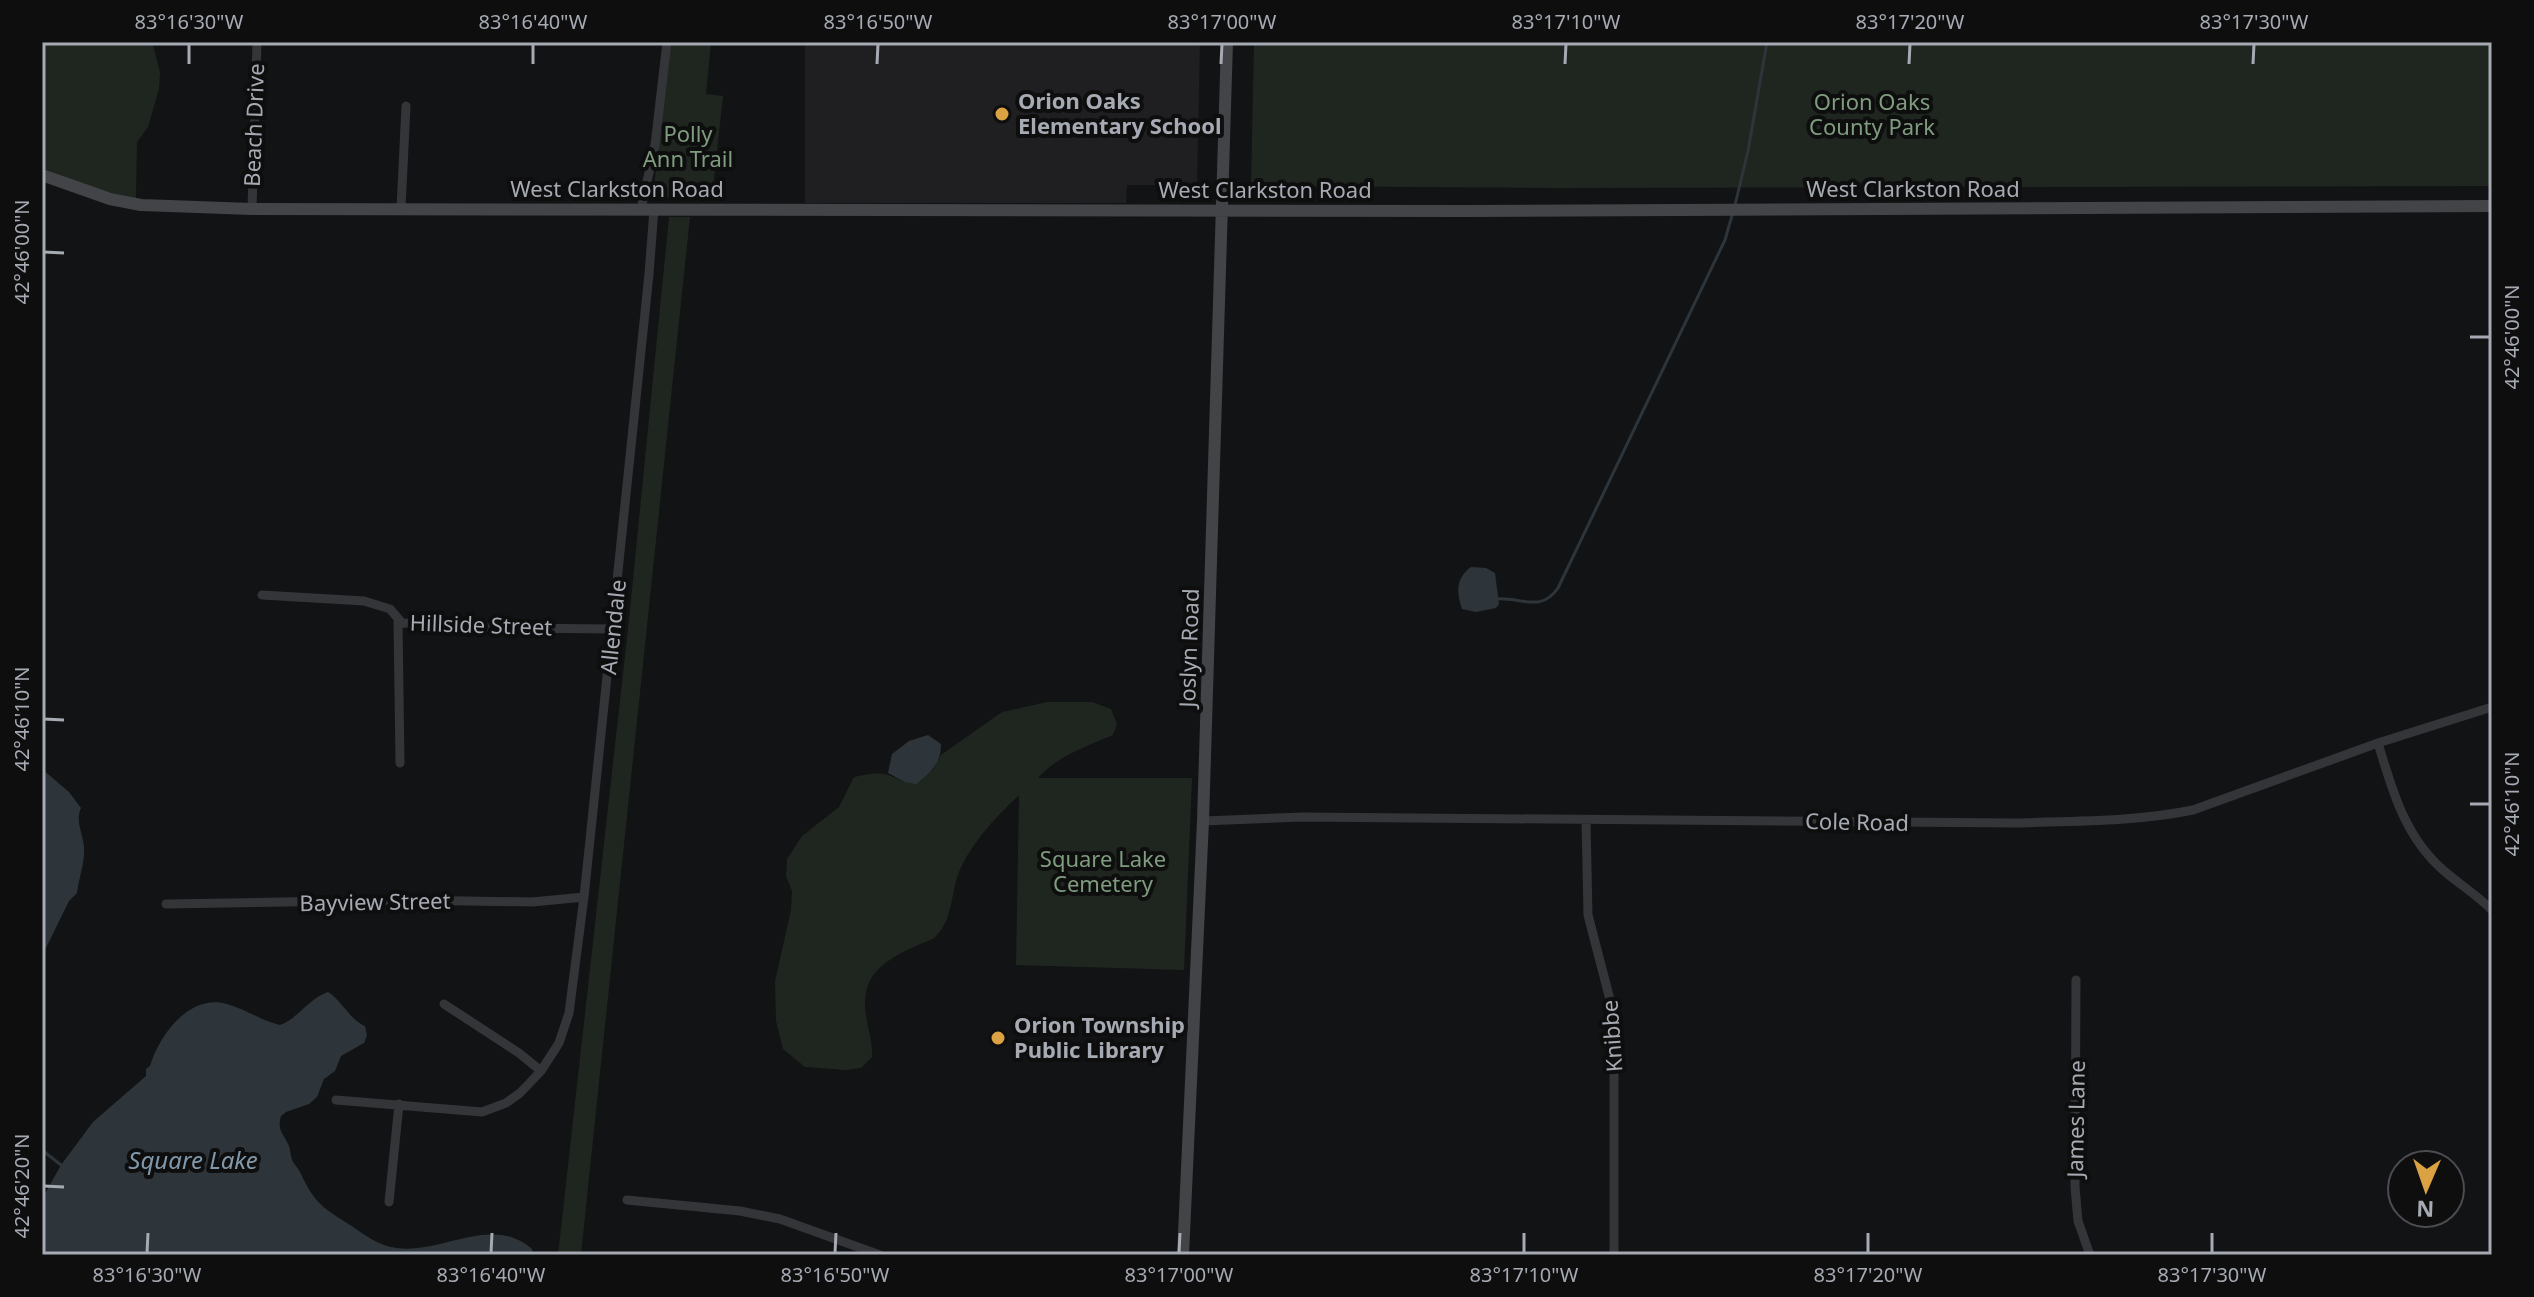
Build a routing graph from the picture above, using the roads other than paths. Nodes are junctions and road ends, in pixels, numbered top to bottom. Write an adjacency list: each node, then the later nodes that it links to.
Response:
1 (257, 42): 8 (street, Beach Drive)
2 (667, 42): 9 (street, Allendale)
3 (1227, 42): 10 (main road, Joslyn Road)
4 (406, 106): 7 (street)
5 (42, 175): 8 (main road, West Clarkston Road)
6 (2492, 206): 10 (main road, West Clarkston Road)
7 (401, 208): 8 (main road, West Clarkston Road); 9 (main road, West Clarkston Road)
8 (252, 209)
9 (647, 209): 10 (main road, West Clarkston Road); 13 (street, Allendale)
10 (1223, 209): 18 (main road, Joslyn Road)
11 (262, 595): 12 (street, Hillside Street)
12 (398, 621): 13 (street, Hillside Street); 16 (street)
13 (613, 629): 19 (street, Allendale)
14 (2492, 707): 15 (street, Cole Road)
15 (2378, 743): 17 (street, Cole Road); 21 (street)
16 (400, 763)
17 (1586, 820): 18 (street, Cole Road); 31 (street, Knibbe)
18 (1203, 821): 30 (main road, Joslyn Road)
19 (584, 897): 20 (street, Bayview Street); 24 (street, Allendale)
20 (166, 904)
21 (2492, 910)
22 (2076, 980): 32 (street, James Lane)
23 (444, 1004): 24 (street)
24 (541, 1071): 26 (street, Allendale)
25 (336, 1100): 26 (street, Allendale)
26 (399, 1104): 28 (street)
27 (627, 1200): 29 (street)
28 (389, 1202)
29 (880, 1255)
30 (1183, 1255)
31 (1614, 1255)
32 (2090, 1255)

